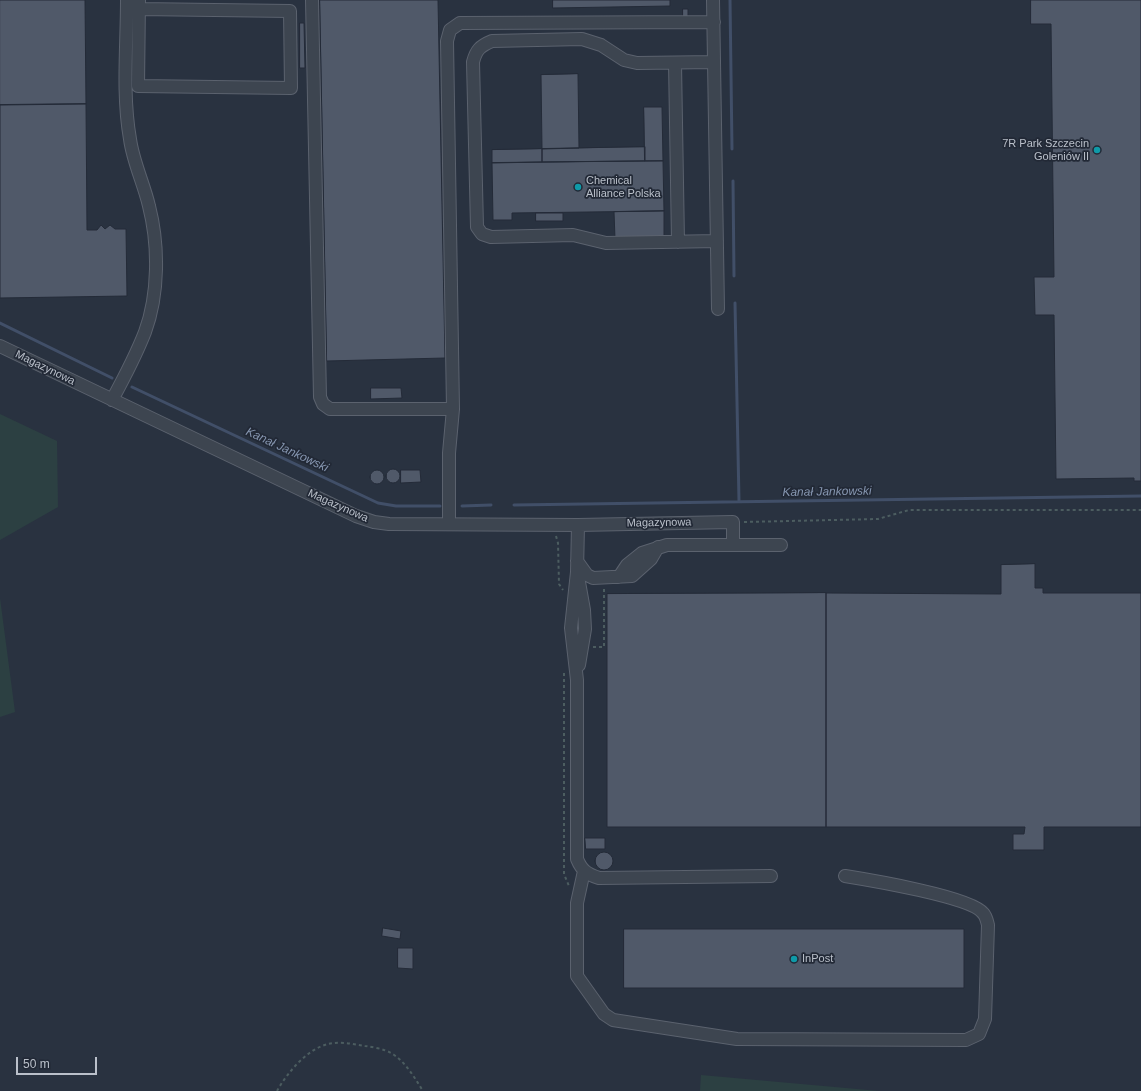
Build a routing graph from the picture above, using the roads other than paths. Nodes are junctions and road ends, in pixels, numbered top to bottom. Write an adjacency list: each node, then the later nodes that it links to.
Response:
1 (127, 0): 13 (street)
2 (713, 0): 6 (street)
3 (139, 5): 5 (street); 5 (street)
4 (312, 5): 5 (street); 14 (street)
5 (290, 11)
6 (714, 22): 7 (street); 14 (street)
7 (714, 62): 8 (street); 9 (street)
8 (675, 63): 10 (street); 10 (street)
9 (717, 241): 10 (street); 11 (street)
10 (678, 242)
11 (718, 310)
12 (0, 346): 13 (street, Magazynowa)
13 (112, 400): 15 (street, Magazynowa)
14 (453, 409): 15 (street)
15 (449, 524): 16 (street, Magazynowa)
16 (578, 525): 17 (street, Magazynowa); 19 (street)
17 (733, 545): 18 (street); 19 (street)
18 (781, 545)
19 (577, 567): 20 (street)
20 (584, 871): 21 (street); 22 (street)
21 (770, 876)
22 (845, 876)

